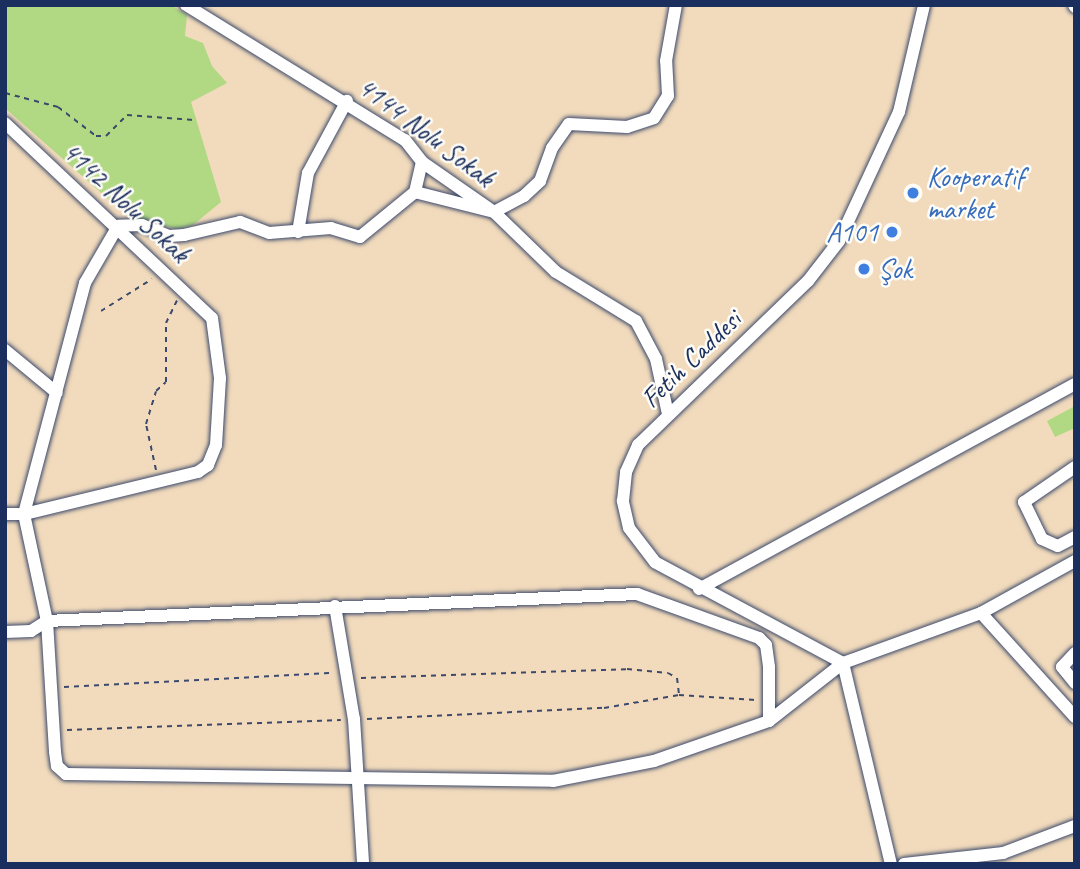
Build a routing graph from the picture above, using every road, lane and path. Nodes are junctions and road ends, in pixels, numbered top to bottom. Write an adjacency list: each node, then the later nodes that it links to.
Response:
1 (186, 5): 5 (street, 4144 Nolu Sokak)
2 (676, 5): 10 (street)
3 (924, 5): 19 (street, Fetih Caddesi)
4 (5, 93): 6 (path)
5 (347, 101): 8 (street, 4144 Nolu Sokak); 12 (street)
6 (194, 120)
7 (5, 123): 11 (street, 4142 Nolu Sokak)
8 (422, 162): 9 (street); 10 (street, 4144 Nolu Sokak)
9 (415, 192): 10 (street); 12 (street)
10 (494, 212): 19 (street, 4144 Nolu Sokak)
11 (118, 226): 12 (street); 13 (street, 4142 Nolu Sokak); 18 (street)
12 (298, 232)
13 (165, 271): 14 (street, 4142 Nolu Sokak); 15 (path)
14 (183, 290): 21 (path); 21 (street, 4142 Nolu Sokak)
15 (101, 312)
16 (5, 350): 18 (street)
17 (1075, 384): 26 (street)
18 (57, 393): 23 (street)
19 (668, 414): 26 (street, Fetih Caddesi)
20 (1075, 467): 24 (street)
21 (159, 484): 23 (street)
22 (5, 514): 23 (street)
23 (24, 514): 29 (street)
24 (1075, 537)
25 (1075, 561): 28 (street)
26 (699, 589): 32 (street, Fetih Caddesi)
27 (335, 606): 29 (street); 33 (street); 36 (street)
28 (981, 613): 32 (street); 37 (street)
29 (47, 621): 30 (street); 35 (street)
30 (5, 632)
31 (1075, 653): 34 (street)
32 (843, 663): 38 (street); 42 (street)
33 (346, 675): 35 (path); 36 (path); 39 (street)
34 (1075, 683)
35 (50, 688): 39 (street)
36 (769, 701): 38 (street)
37 (1075, 717)
38 (769, 721): 39 (street)
39 (360, 779): 41 (street)
40 (1075, 826): 43 (street)
41 (362, 864)
42 (891, 864)
43 (904, 864)

